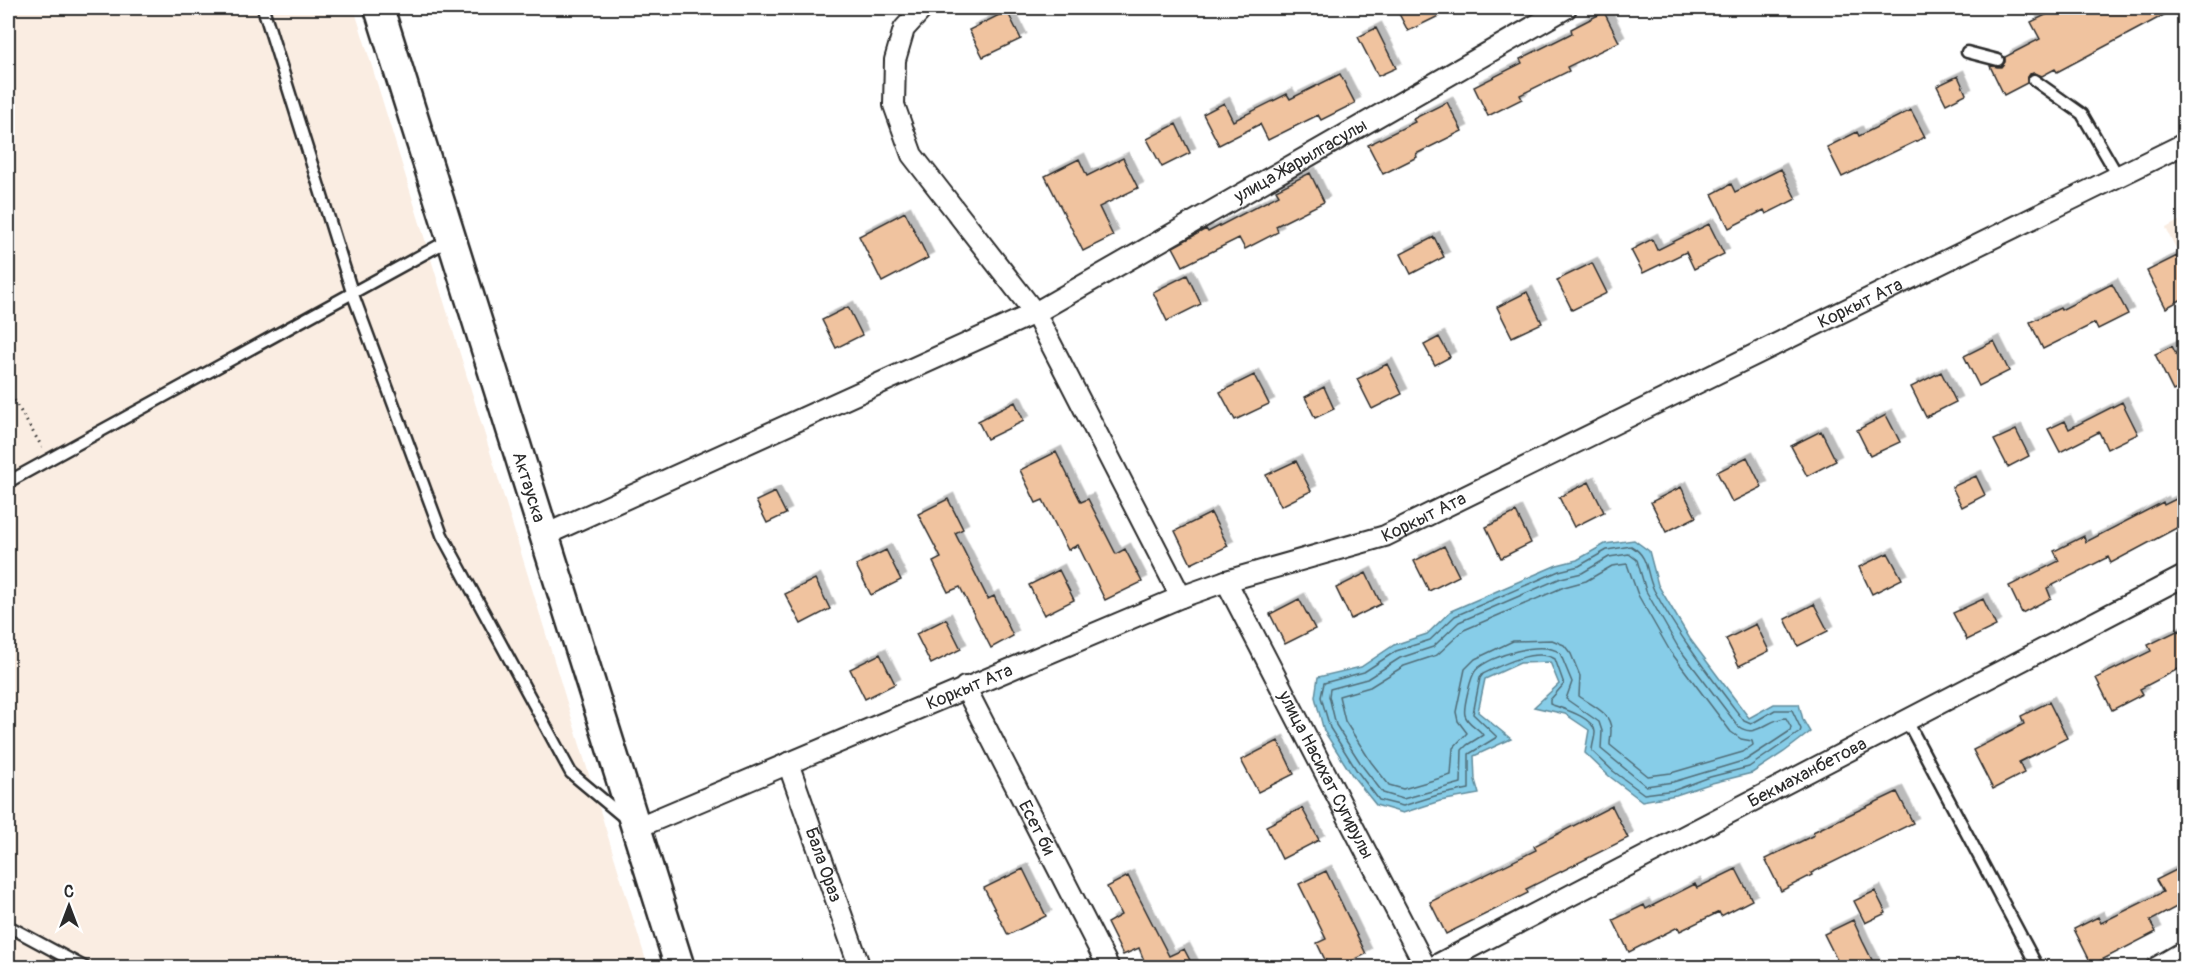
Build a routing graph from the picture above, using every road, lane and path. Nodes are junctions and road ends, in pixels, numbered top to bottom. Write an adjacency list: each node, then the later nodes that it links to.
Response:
1 (263, 8): 11 (lane)
2 (379, 8): 10 (main road, Актауска)
3 (923, 8): 12 (street)
4 (1566, 8): 12 (street, улица Жарылгасулы)
5 (1967, 52): 6 (lane)
6 (1998, 60)
7 (2034, 80): 9 (lane)
8 (2184, 144): 9 (street, Коркыт Ата)
9 (2118, 176): 18 (street, Коркыт Ата)
10 (452, 238): 11 (lane); 16 (main road, Актауска)
11 (352, 292): 14 (lane); 23 (lane)
12 (1035, 313): 16 (street, улица Жарылгасулы); 19 (street)
13 (8, 390): 14 (path)
14 (49, 459): 15 (lane)
15 (8, 482)
16 (545, 535): 23 (main road, Актауска)
17 (2184, 576): 21 (street, Бекмаханбетова)
18 (1226, 581): 19 (street, Коркыт Ата); 30 (street, улица Насихат Сугирулы)
19 (1181, 597): 20 (street, Коркыт Ата)
20 (965, 687): 22 (street, Коркыт Ата); 29 (street, Есет би)
21 (1906, 719): 30 (street, Бекмаханбетова); 31 (lane)
22 (788, 763): 23 (street, Коркыт Ата); 28 (street, Бала Ораз)
23 (636, 828): 27 (main road, Актауска)
24 (8, 926): 26 (lane)
25 (2184, 952): 32 (street)
26 (86, 968)
27 (680, 968)
28 (860, 968)
29 (1109, 968)
30 (1428, 968)
31 (2038, 968)
32 (2156, 968)

